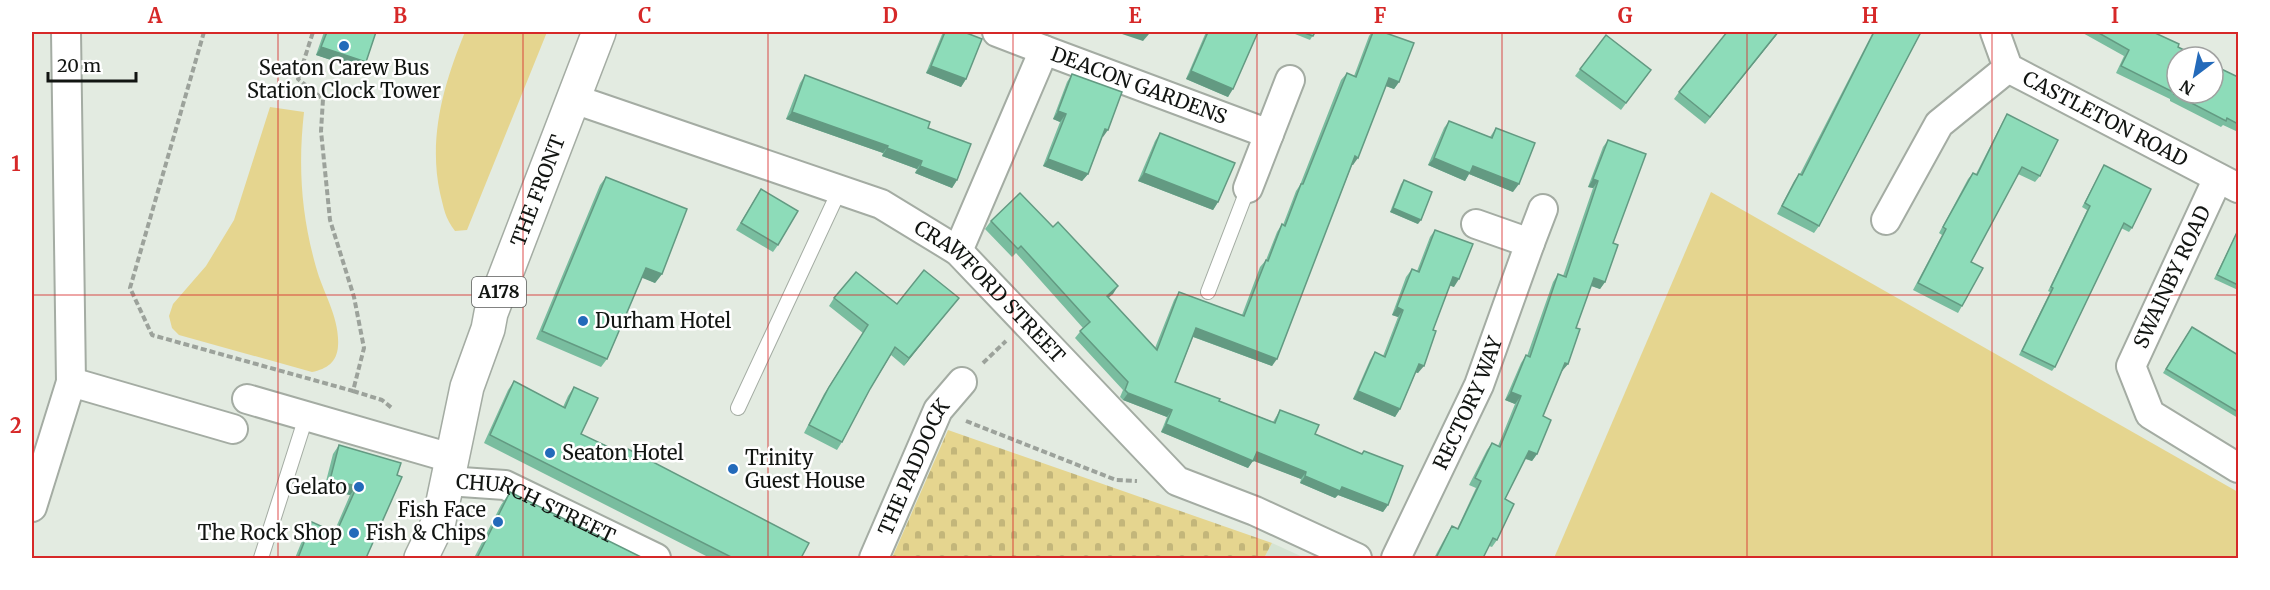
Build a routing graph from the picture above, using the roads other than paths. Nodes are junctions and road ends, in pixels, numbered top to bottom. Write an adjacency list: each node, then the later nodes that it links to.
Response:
1 (66, 32): 19 (street)
2 (599, 32): 8 (main road, THE FRONT / A178)
3 (997, 32): 5 (street)
4 (1995, 32): 6 (street, CASTLETON ROAD)
5 (1044, 50): 9 (street, DEACON GARDENS); 17 (street, DEACON GARDENS)
6 (2008, 68): 10 (street, CASTLETON ROAD); 14 (street)
7 (1290, 80): 9 (street)
8 (574, 99): 12 (street, CRAWFORD STREET); 24 (main road, THE FRONT / A178)
9 (1269, 134): 11 (street)
10 (2228, 183): 23 (street, SWAINBY ROAD)
11 (1248, 188): 18 (lane)
12 (840, 189): 17 (street, CRAWFORD STREET); 21 (lane)
13 (1543, 209): 16 (street, RECTORY WAY)
14 (1886, 220)
15 (1476, 224): 16 (street)
16 (1530, 243): 31 (street, RECTORY WAY)
17 (958, 250): 26 (street, CRAWFORD STREET)
18 (1208, 292)
19 (71, 382): 22 (street, CHURCH STREET); 25 (street)
20 (962, 382): 30 (street, THE PADDOCK)
21 (738, 408)
22 (306, 417): 24 (street, CHURCH STREET); 27 (lane)
23 (2238, 468)
24 (449, 469): 28 (main road, THE FRONT / A178); 29 (street, CHURCH STREET)
25 (32, 507)
26 (1348, 557)
27 (261, 558)
28 (421, 558)
29 (656, 558)
30 (874, 558)
31 (1396, 558)

